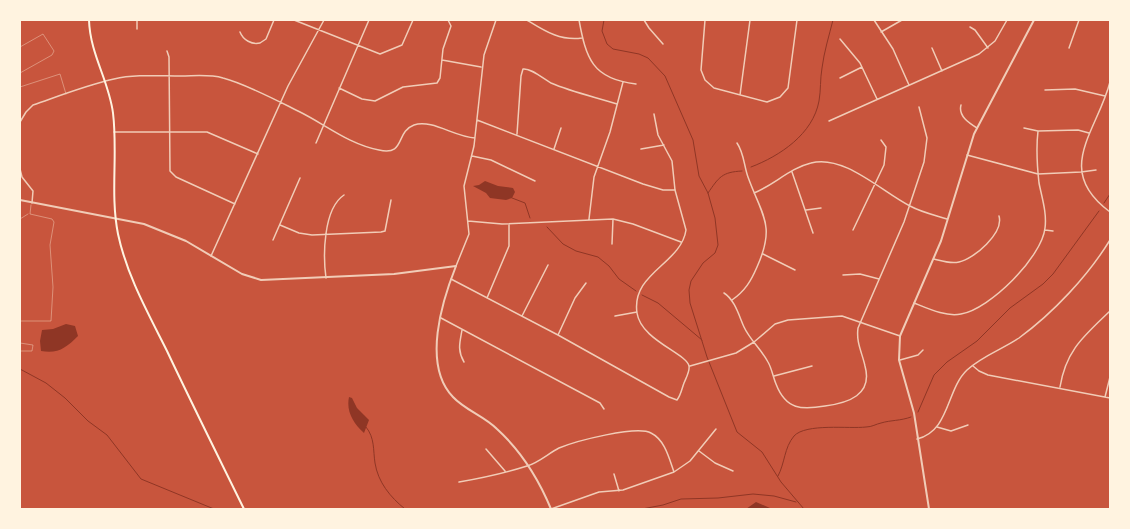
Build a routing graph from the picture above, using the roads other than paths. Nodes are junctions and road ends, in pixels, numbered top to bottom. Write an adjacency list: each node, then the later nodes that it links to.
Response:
1 (90, 20): 42 (main road)
2 (137, 20): 22 (street)
3 (274, 20): 24 (street)
4 (294, 20): 23 (street)
5 (324, 20): 23 (street)
6 (369, 20): 29 (street)
7 (413, 20): 29 (street)
8 (448, 20): 35 (street)
9 (496, 20): 36 (street)
10 (527, 20): 26 (street)
11 (579, 20): 26 (street)
12 (644, 20): 28 (street)
13 (705, 20): 51 (street)
14 (750, 20): 51 (street)
15 (797, 20): 51 (street)
16 (874, 20): 25 (street)
17 (902, 20): 25 (street)
18 (1007, 20): 32 (street)
19 (1034, 20): 64 (street)
20 (1079, 20): 33 (street)
21 (970, 27): 32 (street)
22 (137, 29)
23 (319, 30): 29 (street); 54 (street)
24 (240, 32)
25 (881, 32): 46 (street)
26 (582, 38): 43 (street)
27 (840, 40): 37 (street)
28 (664, 44)
29 (358, 46): 48 (street)
30 (20, 47): 39 (lane)
31 (932, 48): 38 (street)
32 (988, 48): 38 (street)
33 (1069, 48)
34 (168, 51): 40 (street)
35 (442, 60): 36 (street); 48 (street)
36 (482, 67): 59 (street)
37 (862, 67): 41 (street); 53 (street)
38 (942, 71): 46 (street)
39 (20, 73)
40 (169, 76): 42 (street); 54 (street); 68 (street)
41 (840, 78)
42 (104, 82): 50 (street); 67 (main road)
43 (623, 82): 45 (street); 55 (street)
44 (1110, 82): 52 (street)
45 (636, 84)
46 (909, 85): 53 (street)
47 (20, 87): 50 (lane)
48 (339, 88): 62 (street)
49 (1045, 90): 52 (street)
50 (66, 94): 61 (street)
51 (740, 95)
52 (1105, 96): 69 (street)
53 (877, 100): 60 (street)
54 (280, 103): 62 (street); 78 (street)
55 (617, 104): 70 (street); 81 (street)
56 (961, 106): 64 (street)
57 (918, 107): 97 (street)
58 (654, 114): 75 (street)
59 (477, 120): 70 (street); 71 (street)
60 (829, 121)
61 (20, 122)
62 (323, 125): 71 (street); 73 (street)
63 (561, 128): 76 (street)
64 (977, 128): 79 (street)
65 (1024, 128): 66 (street)
66 (1038, 131): 69 (street); 86 (street)
67 (114, 132): 68 (street); 103 (main road)
68 (170, 132): 78 (street); 96 (street)
69 (1090, 133): 85 (street)
70 (517, 134): 76 (street)
71 (475, 138): 80 (street)
72 (880, 140): 89 (street)
73 (316, 143)
74 (737, 143): 91 (street)
75 (664, 145): 77 (street); 90 (street)
76 (554, 149): 81 (street)
77 (641, 149)
78 (258, 154): 96 (street)
79 (967, 155): 86 (street); 108 (street)
80 (472, 156): 88 (street); 107 (street)
81 (597, 166): 90 (street); 105 (street)
82 (20, 169): 95 (street)
83 (1096, 170): 85 (street)
84 (792, 172): 89 (street); 91 (street); 99 (street)
85 (1081, 172): 86 (street); 100 (street)
86 (1038, 174): 112 (street)
87 (300, 178): 110 (street)
88 (535, 181)
89 (875, 184): 97 (street); 111 (street)
90 (675, 190): 118 (street)
91 (754, 193): 120 (street)
92 (344, 195): 115 (street)
93 (20, 200): 95 (street)
94 (391, 200): 115 (street)
95 (32, 202): 101 (lane); 103 (street)
96 (235, 204): 121 (street)
97 (910, 206): 108 (street); 129 (street)
98 (821, 208): 99 (street)
99 (806, 210): 114 (street)
100 (1110, 212)
101 (30, 214): 104 (lane); 140 (lane)
102 (999, 216): 122 (street)
103 (116, 217): 121 (street); 173 (main road)
104 (20, 219)
105 (589, 219): 106 (street); 109 (street)
106 (613, 219): 118 (street); 119 (street)
107 (468, 220): 109 (street); 123 (street)
108 (948, 220): 122 (street)
109 (509, 224): 132 (street)
110 (280, 225): 115 (street); 116 (street)
111 (853, 230)
112 (1045, 230): 113 (street); 134 (street)
113 (1053, 231)
114 (813, 233)
115 (325, 236): 127 (street)
116 (273, 240)
117 (1110, 240): 153 (street)
118 (681, 242): 136 (street)
119 (612, 244)
120 (763, 254): 125 (street); 133 (street)
121 (211, 256): 127 (street)
122 (934, 259): 134 (street)
123 (456, 266): 127 (street); 128 (street)
124 (548, 266): 137 (street)
125 (795, 270)
126 (843, 275): 129 (street)
127 (326, 278)
128 (451, 279): 132 (street); 139 (street)
129 (879, 279): 141 (street)
130 (586, 283): 143 (street)
131 (724, 293): 133 (street)
132 (486, 298): 137 (street)
133 (732, 300): 145 (street)
134 (914, 303): 144 (street)
135 (1110, 311): 156 (street)
136 (637, 312): 138 (street); 151 (street)
137 (522, 316): 143 (street)
138 (615, 316)
139 (441, 318): 142 (street); 166 (street)
140 (20, 321)
141 (860, 321): 144 (street); 145 (street); 154 (street)
142 (462, 330): 150 (street); 159 (street)
143 (558, 335): 151 (street)
144 (900, 336): 149 (street)
145 (754, 342): 151 (street); 154 (street)
146 (20, 343): 148 (lane)
147 (924, 350): 149 (street)
148 (20, 351)
149 (899, 360): 163 (street)
150 (464, 362)
151 (689, 366)
152 (812, 366): 154 (street)
153 (972, 366): 156 (street); 161 (street)
154 (774, 376)
155 (1110, 377): 157 (street)
156 (1060, 388): 157 (street)
157 (1105, 396): 158 (street)
158 (1110, 398)
159 (604, 409)
160 (968, 425): 161 (street)
161 (937, 427): 163 (street)
162 (716, 429): 165 (street)
163 (918, 439): 175 (street)
164 (486, 449): 167 (street)
165 (699, 451): 168 (street); 169 (street)
166 (528, 466): 167 (street); 169 (street); 174 (street)
167 (505, 471): 171 (street)
168 (733, 471)
169 (674, 472): 172 (street)
170 (614, 474): 172 (street)
171 (459, 482)
172 (619, 491): 174 (street)
173 (244, 509)
174 (551, 509)
175 (929, 509)

